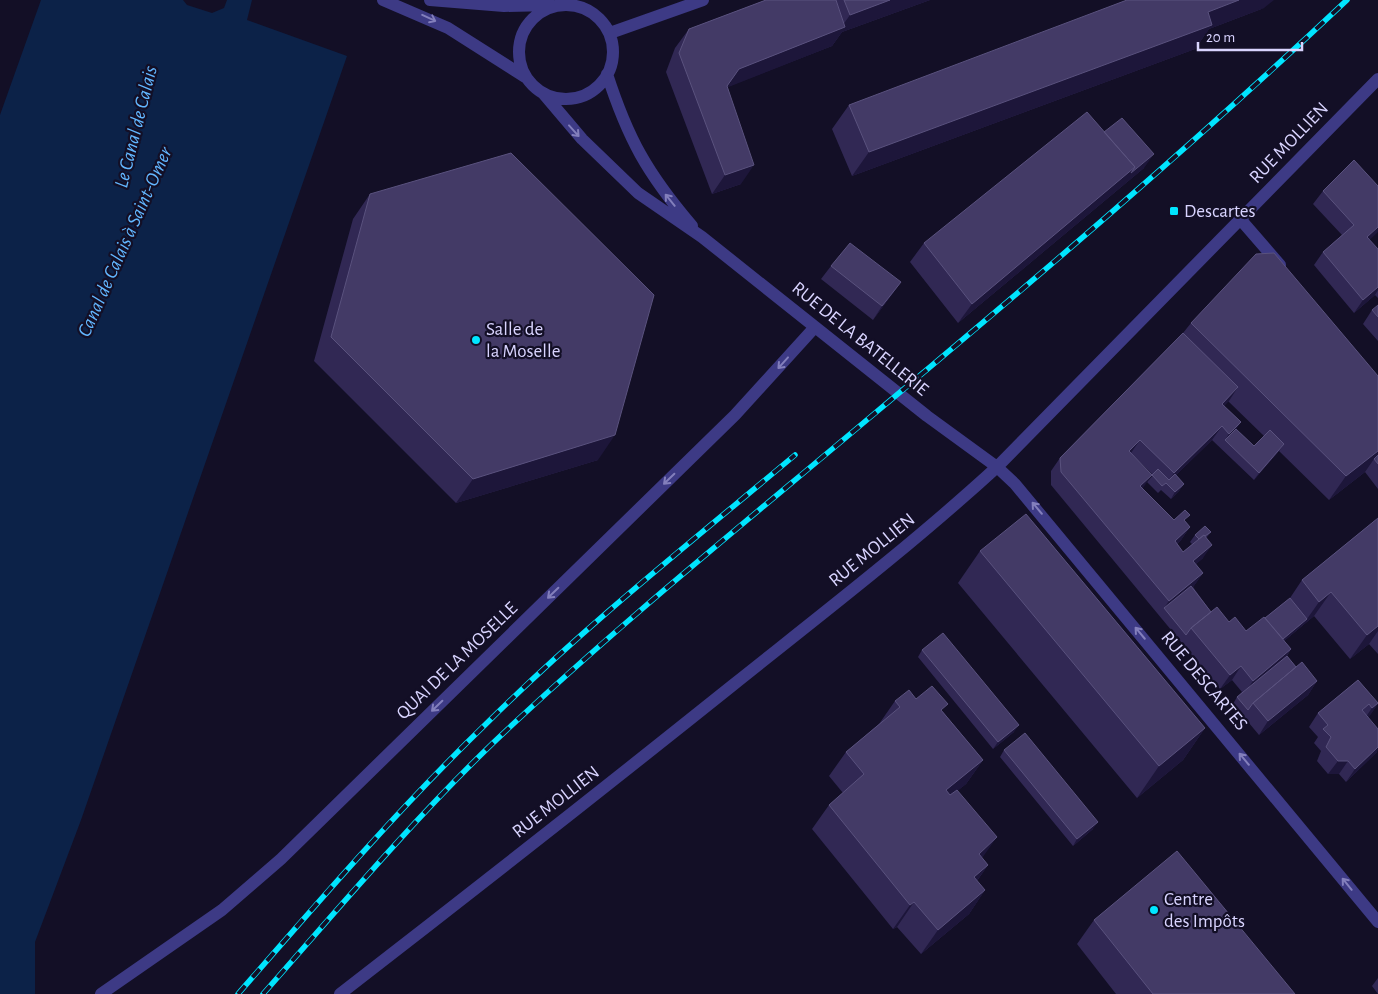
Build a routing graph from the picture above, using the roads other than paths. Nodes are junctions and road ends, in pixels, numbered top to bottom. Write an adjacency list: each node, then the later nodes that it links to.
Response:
1 (383, 0): 7 (street, one-way to 7)
2 (430, 0): 4 (street)
3 (703, 0): 5 (street)
4 (556, 5): 5 (street); 7 (street)
5 (610, 33): 6 (street)
6 (607, 74): 9 (street); 11 (street, RUE DE LA BATELLERIE, one-way to 6)
7 (525, 77): 9 (street)
8 (1378, 79): 10 (street, RUE MOLLIEN)
9 (543, 93): 11 (street, RUE DE LA BATELLERIE, one-way to 11)
10 (1241, 220): 12 (street); 14 (street, RUE MOLLIEN)
11 (702, 237): 13 (street, RUE DE LA BATELLERIE)
12 (1290, 277)
13 (815, 327): 14 (street, RUE DE LA BATELLERIE); 16 (street, QUAI DE LA MOSELLE, one-way to 16)
14 (997, 467): 15 (street, RUE DESCARTES, one-way to 14); 17 (street, RUE MOLLIEN)
15 (1378, 922)
16 (101, 994)
17 (340, 994)

